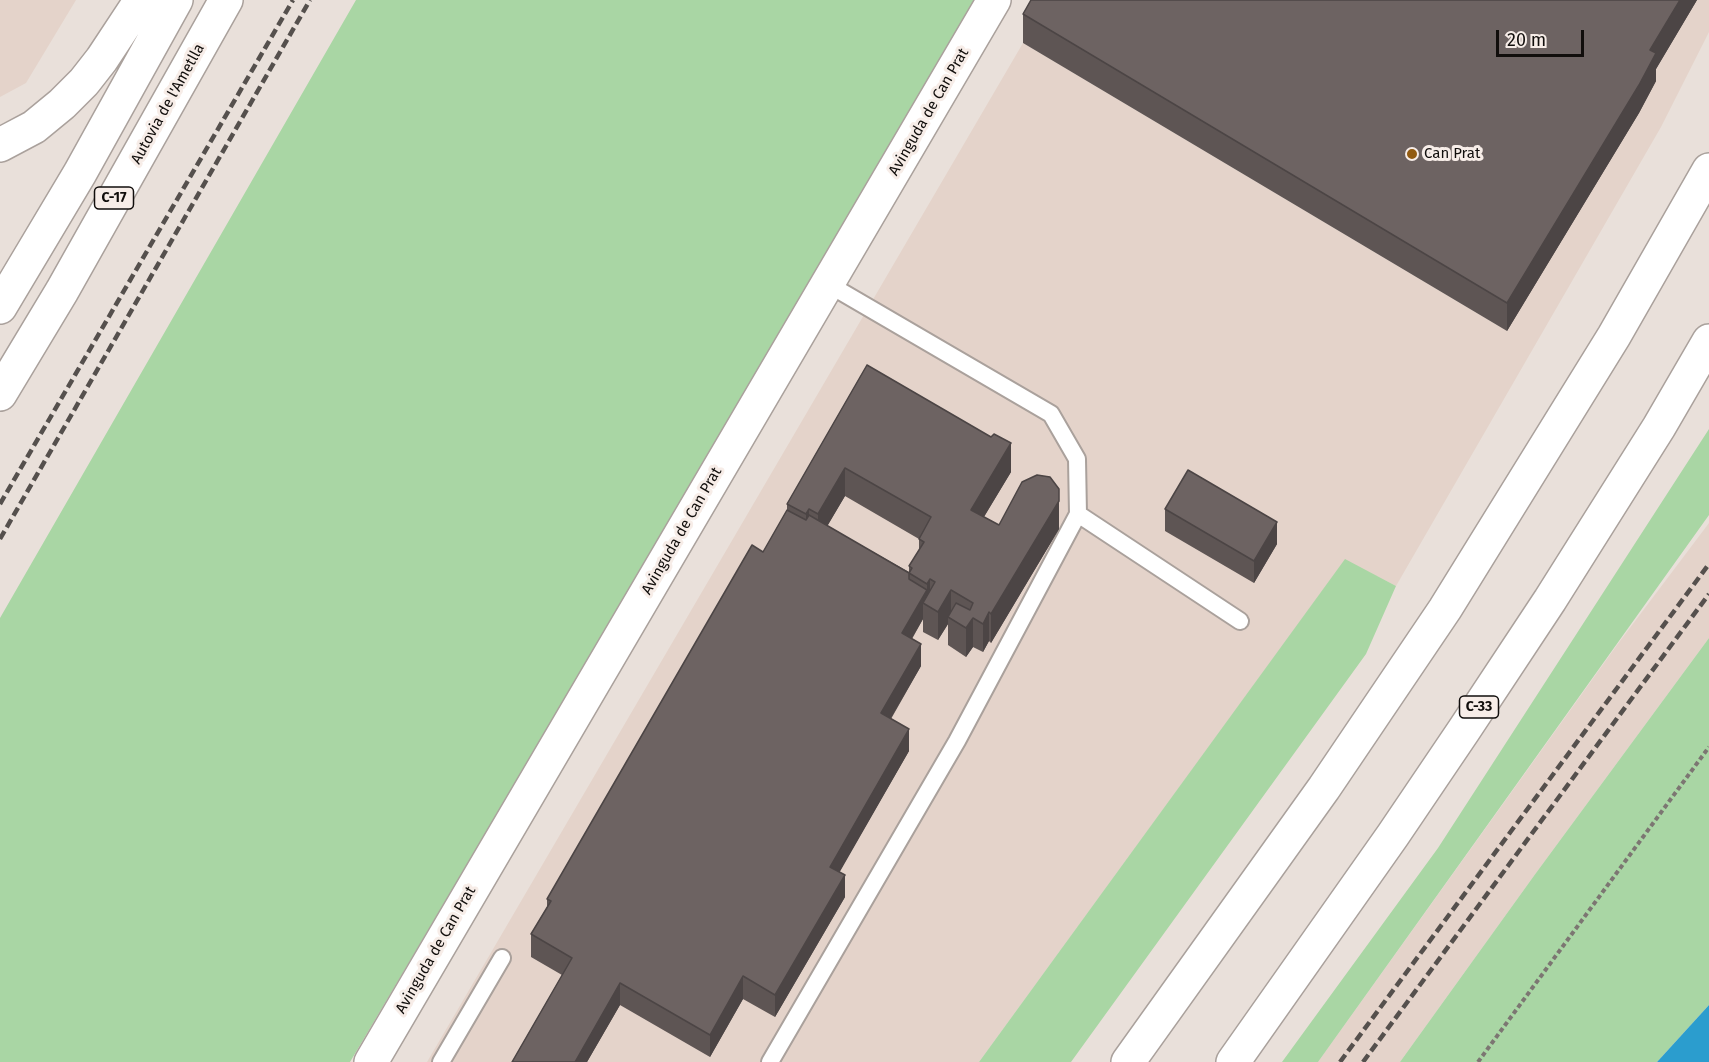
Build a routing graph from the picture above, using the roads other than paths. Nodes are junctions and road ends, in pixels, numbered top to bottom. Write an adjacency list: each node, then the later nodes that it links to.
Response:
1 (141, 0): 5 (main road)
2 (176, 0): 8 (main road, C-17)
3 (226, 0): 10 (main road, Autovia de l'Ametlla / C-17)
4 (994, 0): 7 (main road, Avinguda de Can Prat)
5 (0, 145)
6 (1709, 170): 17 (main road)
7 (828, 284): 11 (lane); 14 (main road, Avinguda de Can Prat)
8 (0, 307)
9 (1709, 342): 18 (main road, C-33)
10 (0, 394)
11 (1078, 514): 12 (lane); 16 (lane)
12 (1240, 621)
13 (502, 958): 15 (lane)
14 (371, 1062)
15 (441, 1062)
16 (770, 1062)
17 (1128, 1062)
18 (1233, 1062)

